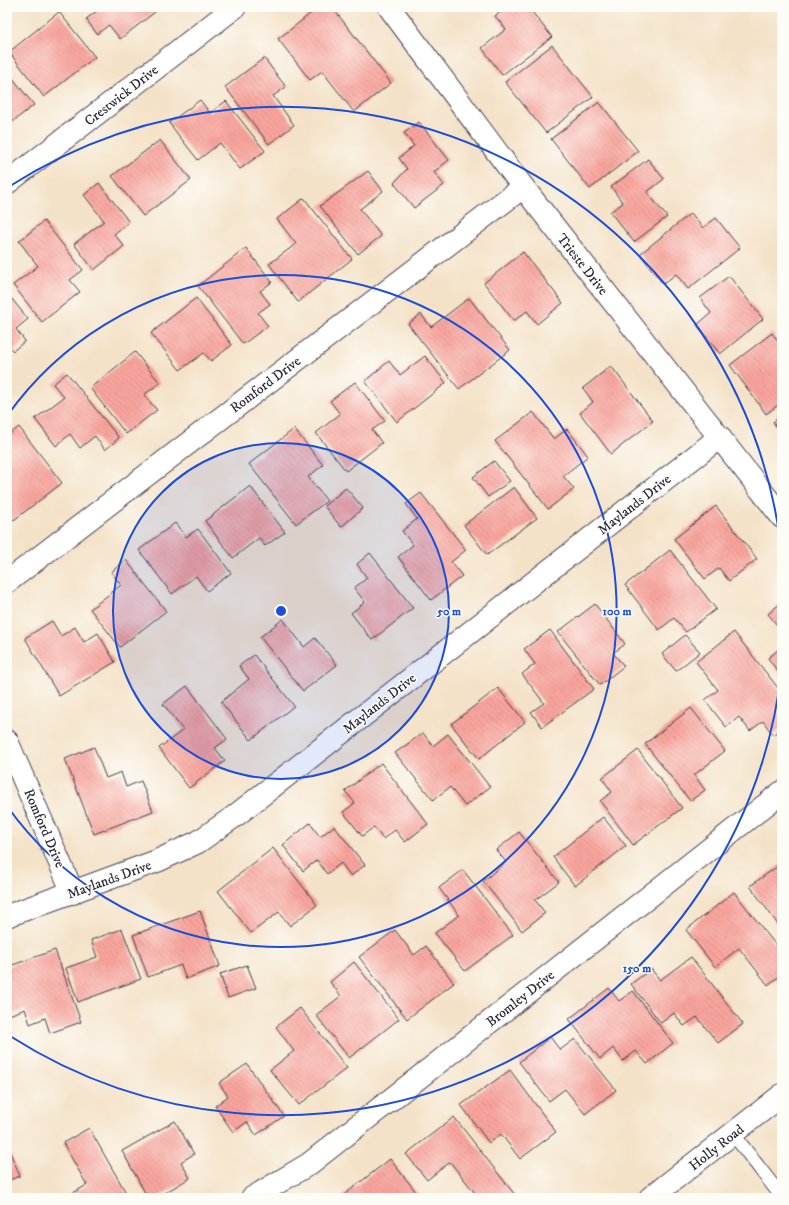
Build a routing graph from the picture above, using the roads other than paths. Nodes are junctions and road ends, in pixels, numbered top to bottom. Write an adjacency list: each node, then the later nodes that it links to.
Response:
1 (235, 7): 3 (street, Crestwick Drive)
2 (389, 7): 4 (street, Trieste Drive)
3 (7, 183)
4 (523, 187): 5 (street, Trieste Drive); 7 (street, Romford Drive)
5 (720, 437): 6 (street, Trieste Drive); 10 (street, Maylands Drive)
6 (782, 517)
7 (7, 582)
8 (7, 741): 10 (street, Romford Drive)
9 (782, 792): 15 (street, Bromley Drive)
10 (73, 893): 11 (street, Maylands Drive)
11 (7, 916)
12 (782, 1095): 13 (street, Holly Road)
13 (733, 1134): 14 (lane); 16 (street, Holly Road)
14 (782, 1197)
15 (252, 1198)
16 (650, 1198)

